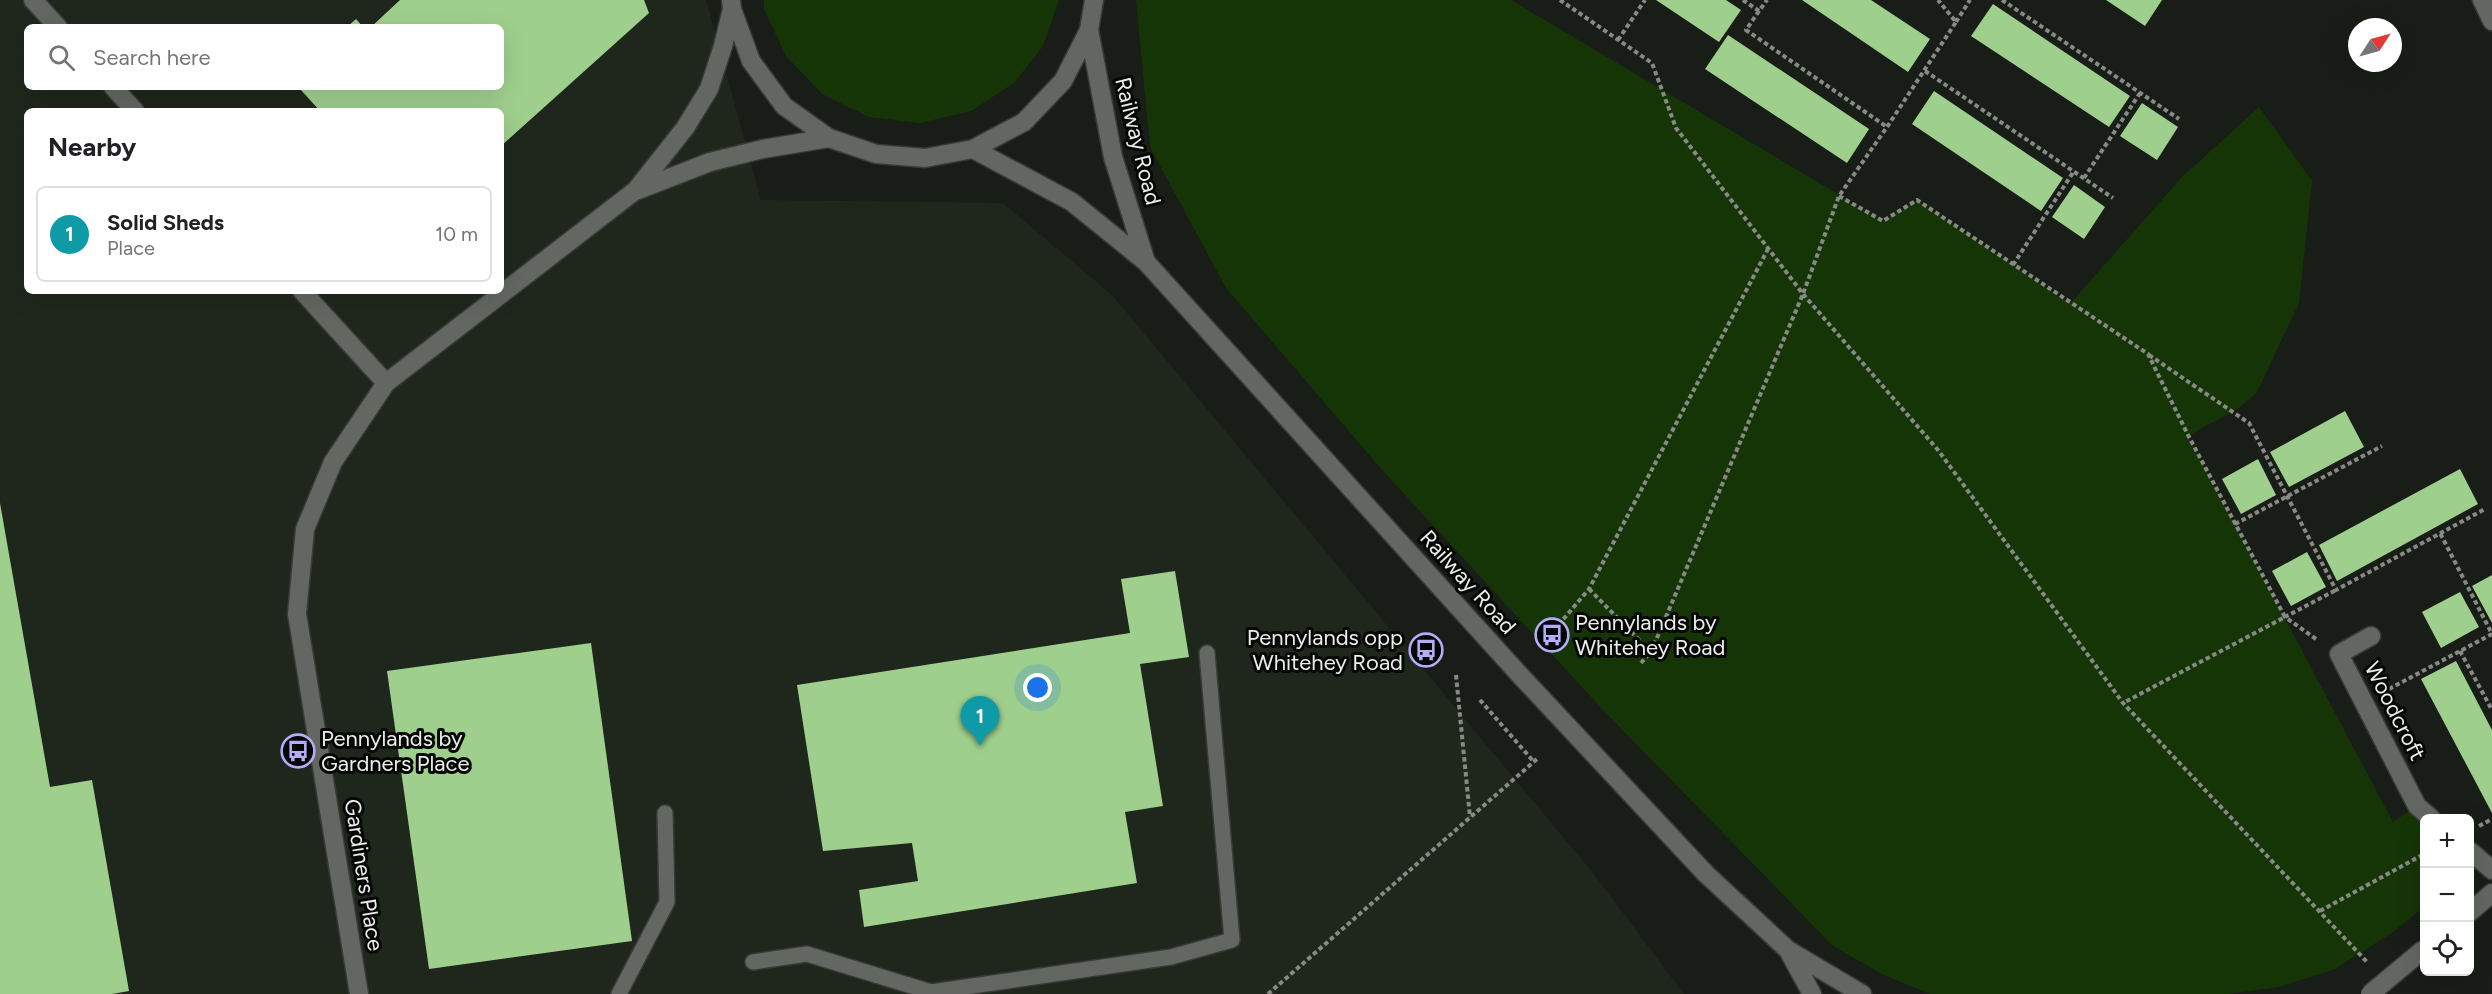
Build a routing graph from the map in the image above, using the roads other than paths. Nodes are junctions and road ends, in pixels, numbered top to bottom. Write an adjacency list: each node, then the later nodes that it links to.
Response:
1 (33, 0): 6 (main road)
2 (1094, 0): 7 (main road)
3 (2481, 0): 5 (main road)
4 (732, 5): 10 (main road); 12 (main road, Gardiners Place)
5 (2492, 21)
6 (55, 24)
7 (1089, 30): 11 (main road); 13 (main road, Railway Road)
8 (116, 90): 9 (main road)
9 (132, 108)
10 (829, 138): 11 (main road); 12 (main road, Gardiners Place)
11 (973, 149): 13 (main road, Railway Road)
12 (636, 190): 14 (main road, Gardiners Place)
13 (1146, 262): 26 (main road, Railway Road)
14 (504, 291)
15 (305, 294): 17 (main road)
16 (501, 294): 17 (main road, Gardiners Place)
17 (386, 382): 29 (main road, Gardiners Place)
18 (2371, 636): 21 (main road, Woodcroft)
19 (1207, 653): 28 (lane)
20 (665, 813): 30 (lane)
21 (2426, 814)
22 (2474, 855): 23 (main road)
23 (2492, 870)
24 (2492, 893): 25 (main road)
25 (2474, 908)
26 (1788, 950): 31 (main road, Railway Road); 32 (main road, Railway Road)
27 (2420, 952): 33 (main road, bridge)
28 (753, 962)
29 (358, 994)
30 (619, 994)
31 (1812, 994)
32 (1862, 994)
33 (2370, 994)

